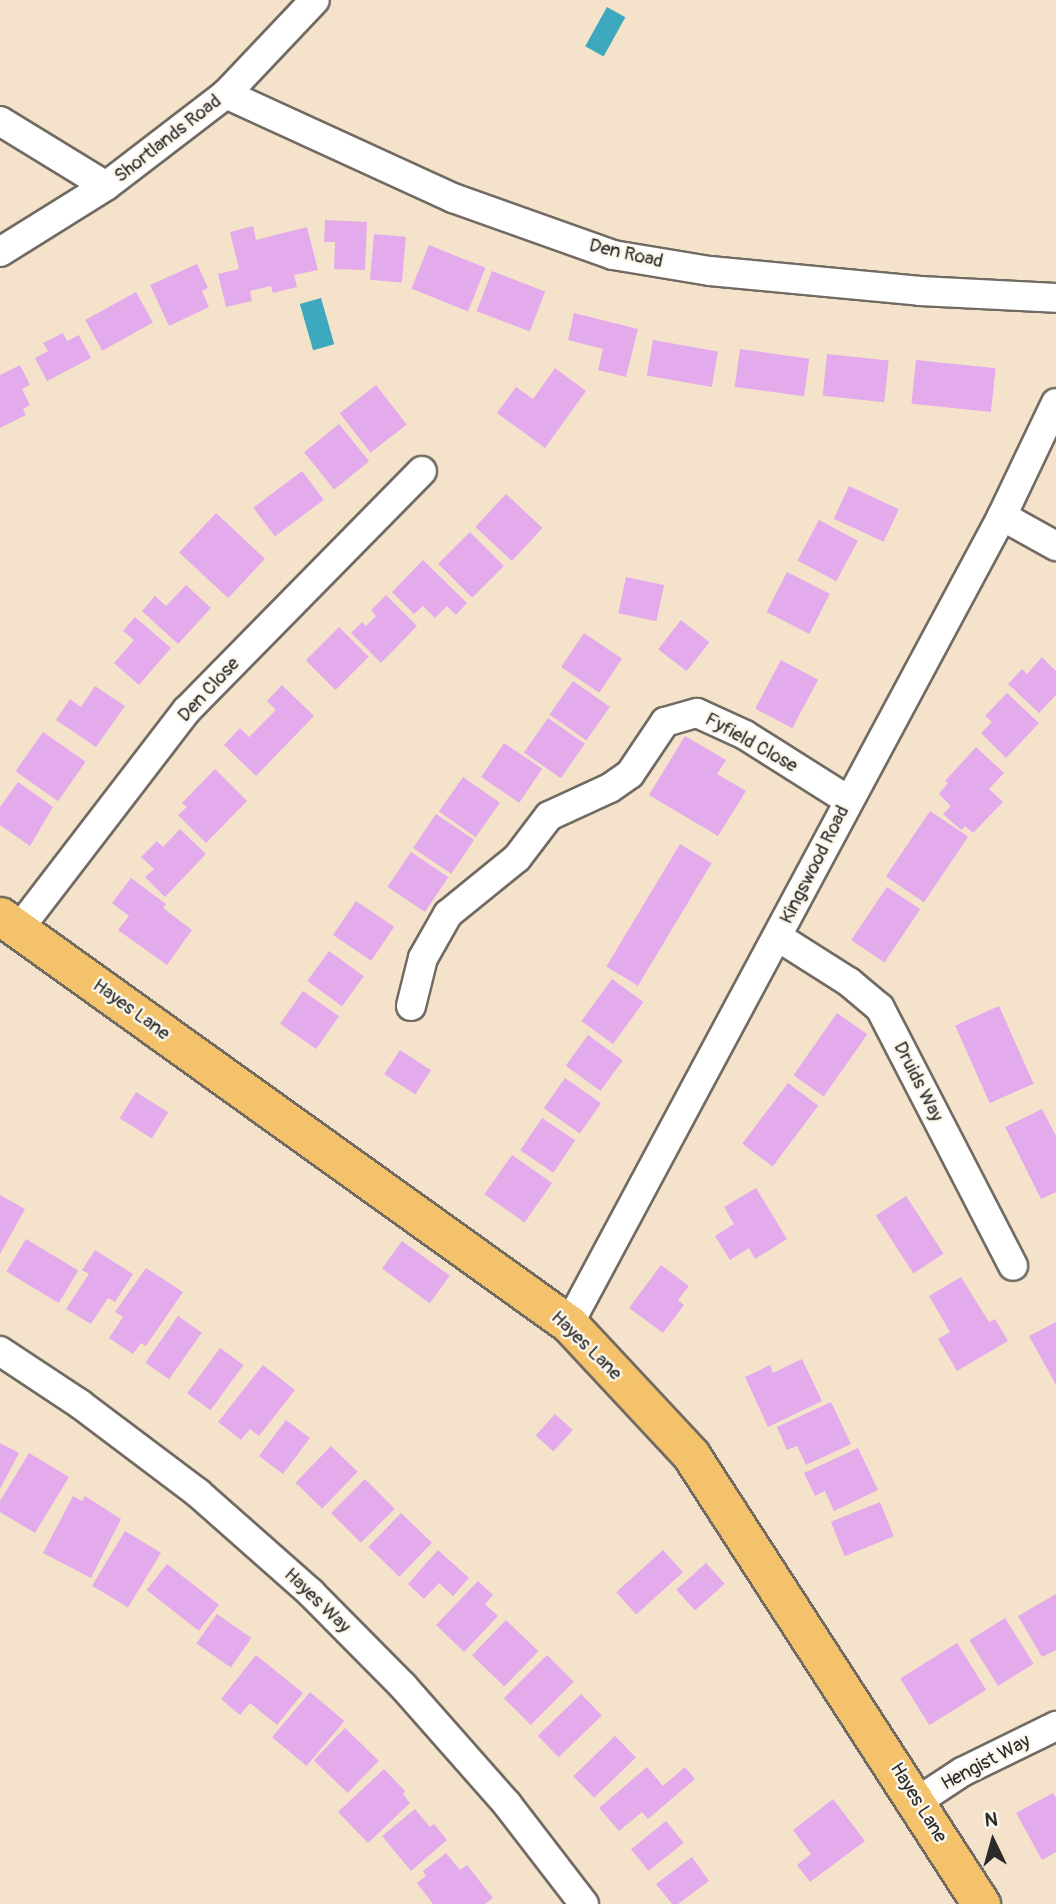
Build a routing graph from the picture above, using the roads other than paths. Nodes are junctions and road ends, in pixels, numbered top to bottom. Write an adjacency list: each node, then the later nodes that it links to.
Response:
1 (314, 0): 2 (street, Shortlands Road)
2 (226, 94): 4 (street, Shortlands Road); 6 (street, Den Road)
3 (0, 121): 4 (street)
4 (106, 186): 5 (street, Shortlands Road)
5 (0, 252)
6 (1056, 298)
7 (1056, 403): 9 (street, Kingswood Road)
8 (422, 471): 12 (street, Den Close)
9 (1002, 516): 10 (street); 11 (street, Kingswood Road)
10 (1056, 546)
11 (848, 800): 13 (street, Kingswood Road); 14 (street, Fyfield Close)
12 (9, 923): 16 (main road, Hayes Lane)
13 (778, 937): 15 (street, Druids Way); 16 (street, Kingswood Road)
14 (411, 1006)
15 (1013, 1265)
16 (569, 1324): 19 (main road, Hayes Lane)
17 (0, 1351): 20 (street, Hayes Way)
18 (1056, 1726): 19 (street, Hengist Way)
19 (918, 1801): 21 (main road, Hayes Lane)
20 (584, 1904)
21 (981, 1904)

